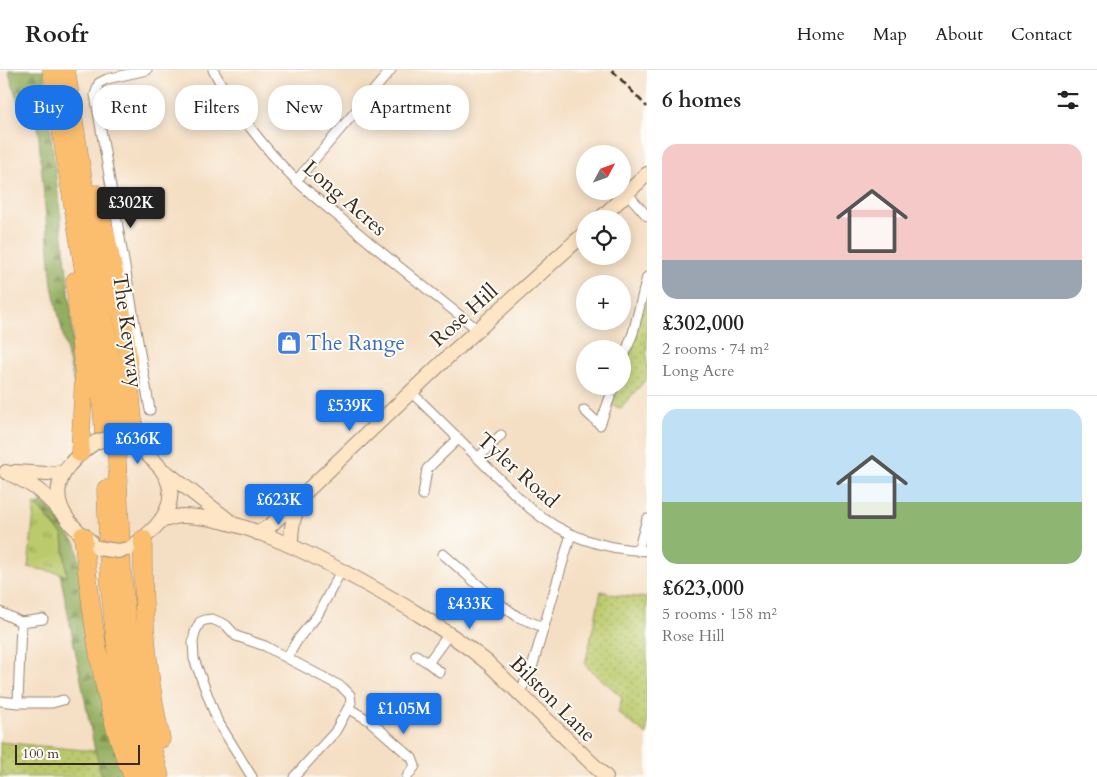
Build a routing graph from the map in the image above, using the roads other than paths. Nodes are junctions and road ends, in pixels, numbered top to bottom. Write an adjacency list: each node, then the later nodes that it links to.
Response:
1 (52, 70): 7 (highway, The Keyway)
2 (66, 70): 6 (highway, The Keyway)
3 (147, 70): 21 (street)
4 (213, 70): 9 (street, Long Acres)
5 (391, 70): 9 (street)
6 (76, 134): 25 (highway); 61 (highway, The Keyway)
7 (63, 149): 26 (highway); 60 (highway, The Keyway)
8 (647, 174): 10 (main road)
9 (296, 181): 17 (street, Long Acres)
10 (631, 189)
11 (631, 198): 14 (street)
12 (620, 200): 13 (main road)
13 (609, 210)
14 (647, 216)
15 (576, 241): 17 (main road, Rose Hill)
16 (647, 277): 18 (street)
17 (478, 329): 19 (main road, Rose Hill)
18 (630, 340)
19 (411, 392): 24 (street, Tyler Road); 31 (main road, Rose Hill)
20 (611, 395): 22 (street)
21 (150, 410)
22 (584, 410)
23 (501, 435): 27 (street)
24 (458, 439): 27 (street, Tyler Road); 32 (street)
25 (132, 442): 26 (main road, bridge); 28 (main road)
26 (80, 453): 30 (main road)
27 (478, 458): 38 (street, Tyler Road)
28 (163, 470): 35 (main road); 36 (main road)
29 (3, 471): 30 (main road); 33 (main road)
30 (64, 472): 33 (main road)
31 (307, 491): 37 (main road, Rose Hill); 41 (main road, Rose Hill)
32 (423, 495)
33 (65, 517): 39 (main road)
34 (647, 519): 42 (street)
35 (161, 521): 36 (main road); 40 (main road)
36 (235, 525): 37 (main road, Bilston Lane)
37 (258, 533): 41 (main road, Bilston Lane)
38 (570, 534): 42 (street, Tyler Road); 48 (street)
39 (83, 536): 40 (main road, bridge); 59 (highway)
40 (144, 539): 62 (highway)
41 (291, 545): 44 (main road, Bilston Lane)
42 (642, 551)
43 (442, 554): 48 (street)
44 (341, 571): 49 (main road, Bilston Lane); 51 (street)
45 (0, 612): 47 (street)
46 (43, 619): 47 (street)
47 (21, 622): 57 (street)
48 (543, 627): 54 (street)
49 (449, 634): 52 (street); 54 (main road, Bilston Lane)
50 (416, 655): 52 (street)
51 (287, 658): 58 (street); 63 (street)
52 (428, 664): 53 (street)
53 (440, 672)
54 (519, 693): 66 (main road, Bilston Lane)
55 (63, 700): 57 (street)
56 (0, 701): 57 (street)
57 (18, 703)
58 (348, 708): 64 (street); 65 (street)
59 (133, 777)
60 (144, 777)
61 (160, 777)
62 (170, 777)
63 (252, 777)
64 (294, 777)
65 (407, 777)
66 (606, 777)

